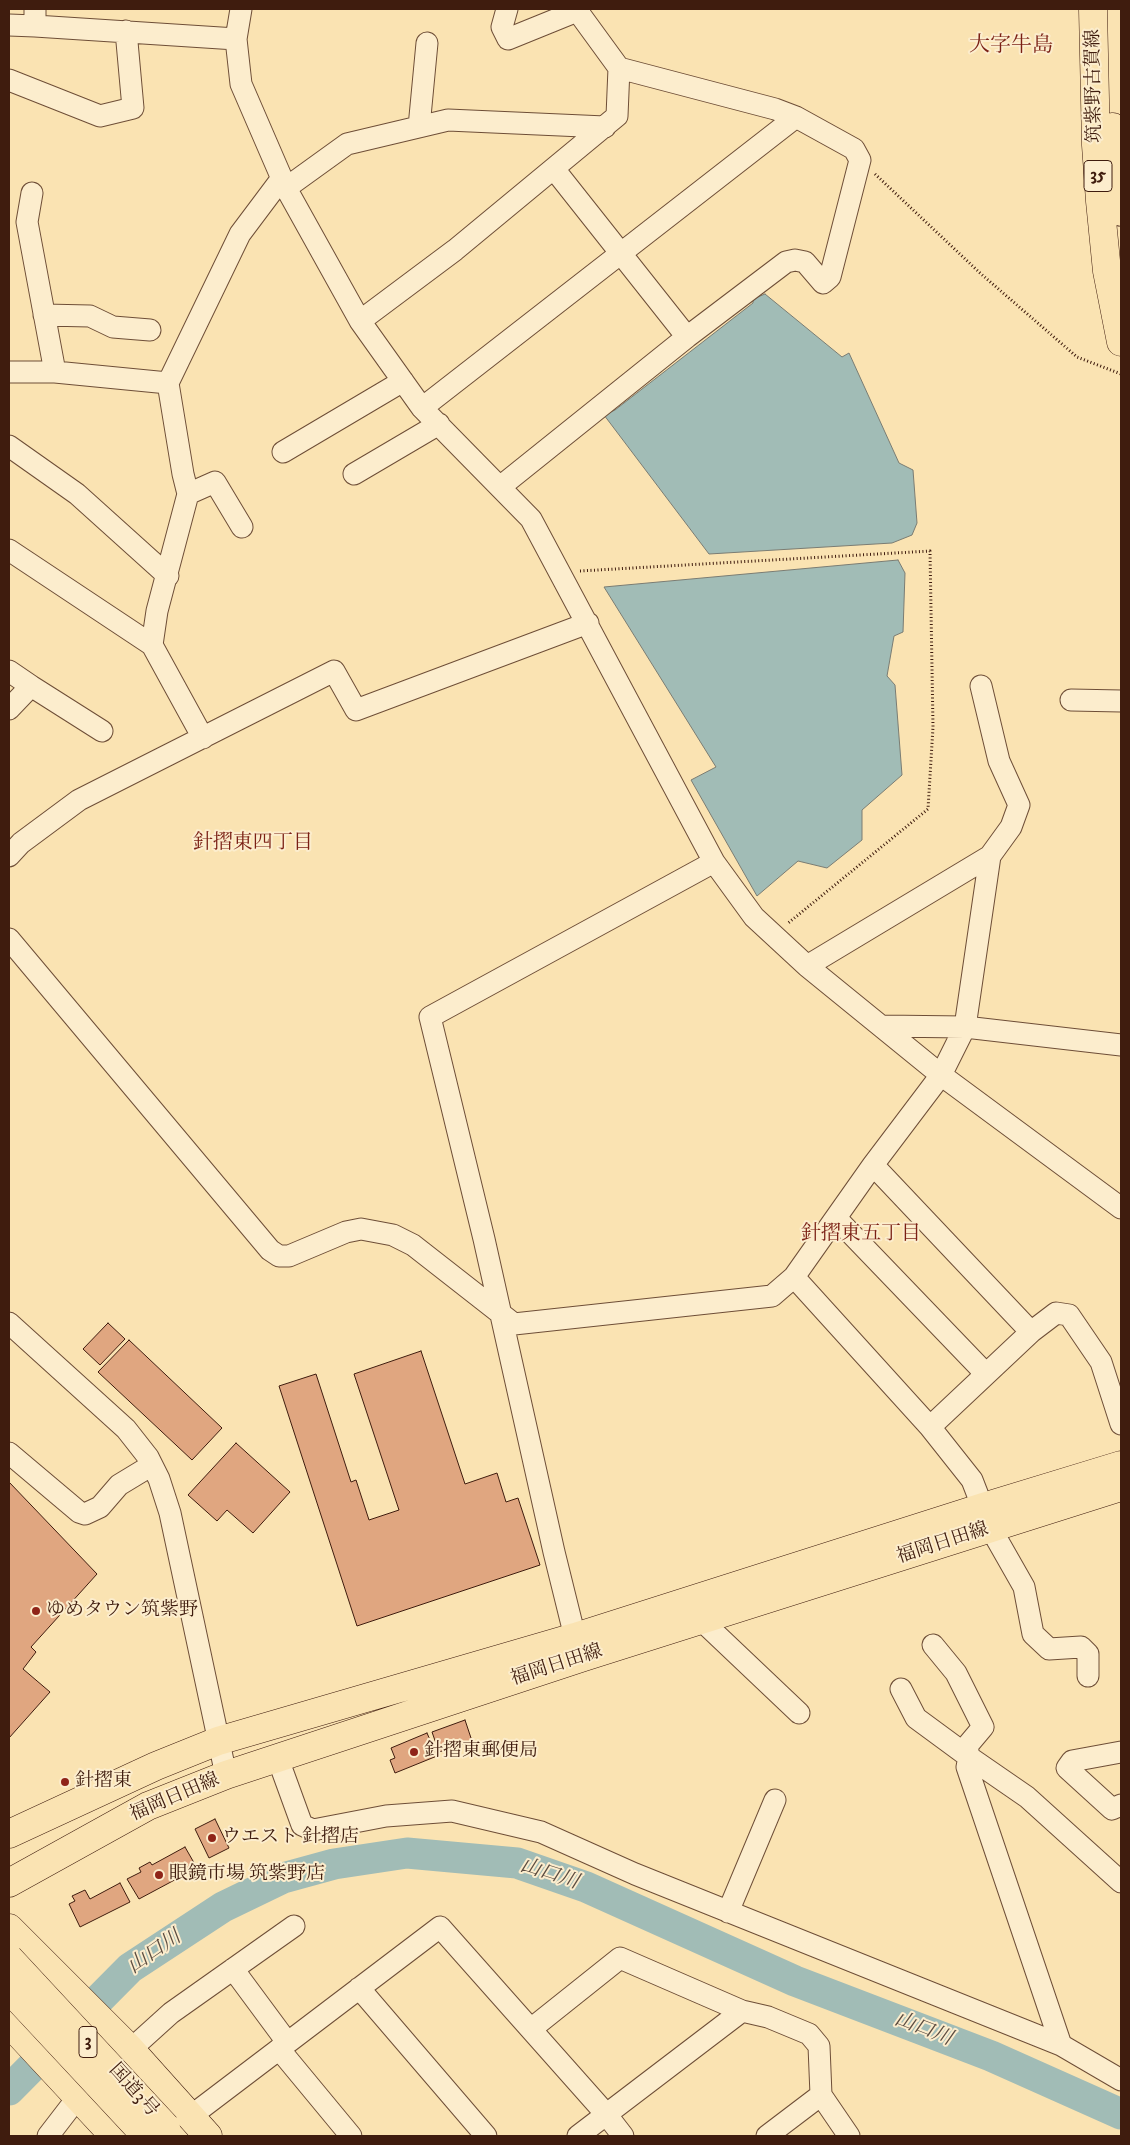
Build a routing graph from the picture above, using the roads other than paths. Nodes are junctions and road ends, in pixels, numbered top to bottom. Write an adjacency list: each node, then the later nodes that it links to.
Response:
1 (241, 9): 9 (street)
2 (506, 9): 5 (street)
3 (1093, 9): 25 (main road, 筑紫野古賀線 / 35)
4 (1101, 9): 19 (main road, 筑紫野古賀線 / 35)
5 (577, 10): 11 (street)
6 (35, 17): 7 (street); 8 (street)
7 (9, 25)
8 (126, 31): 9 (street); 12 (street)
9 (236, 39): 17 (street)
10 (427, 43): 15 (street)
11 (619, 68): 13 (street); 14 (street)
12 (9, 80)
13 (796, 116): 20 (street); 24 (street)
14 (605, 126): 15 (street); 16 (street)
15 (419, 127): 17 (street)
16 (554, 169): 20 (street); 22 (street)
17 (284, 183): 22 (street); 29 (street)
18 (32, 193): 21 (street)
19 (1121, 212)
20 (620, 255): 24 (street); 30 (street)
21 (44, 315): 23 (street); 27 (street)
22 (360, 321): 28 (street)
23 (150, 330)
24 (686, 337): 35 (street)
25 (1121, 342)
26 (9, 372): 27 (street)
27 (54, 372): 29 (street)
28 (403, 381): 30 (street); 33 (street)
29 (168, 383): 36 (street)
30 (422, 408): 31 (street)
31 (439, 424): 34 (street); 35 (street)
32 (9, 446): 39 (street)
33 (283, 452)
34 (354, 474)
35 (500, 487): 40 (street)
36 (188, 494): 37 (street); 39 (street)
37 (242, 526)
38 (9, 550): 41 (street)
39 (168, 576): 41 (street)
40 (588, 623): 49 (street); 52 (street)
41 (152, 645): 49 (street)
42 (9, 671): 43 (street)
43 (32, 686): 47 (street); 48 (street)
44 (981, 686): 51 (street)
45 (1072, 700): 46 (street)
46 (1121, 701)
47 (9, 709)
48 (102, 731)
49 (203, 738): 50 (street)
50 (9, 856)
51 (990, 856): 54 (street); 56 (street)
52 (714, 862): 54 (street); 63 (street)
53 (9, 939): 63 (street)
54 (807, 966): 55 (street)
55 (883, 1026): 56 (street); 58 (street)
56 (965, 1027): 57 (street); 58 (street)
57 (1121, 1045)
58 (942, 1075): 59 (street); 60 (street)
59 (872, 1165): 61 (street); 65 (street)
60 (1121, 1208)
61 (836, 1218): 62 (street); 66 (street)
62 (794, 1277): 63 (street); 68 (street)
63 (501, 1314): 76 (street)
64 (9, 1324): 70 (street)
65 (1031, 1332): 66 (street); 67 (street)
66 (986, 1374): 68 (street)
67 (1121, 1424)
68 (930, 1427): 73 (street)
69 (9, 1453): 70 (street)
70 (152, 1465): 80 (street)
71 (1121, 1465): 73 (main road, 福岡日田線)
72 (1121, 1487): 73 (main road, 福岡日田線)
73 (987, 1518): 74 (main road, 福岡日田線); 77 (street)
74 (697, 1610): 76 (main road, 福岡日田線); 79 (street)
75 (933, 1645): 82 (street)
76 (579, 1647): 80 (main road, 福岡日田線); 83 (main road, 福岡日田線)
77 (1088, 1676)
78 (901, 1689): 82 (street)
79 (799, 1712)
80 (218, 1741): 84 (street); 87 (main road, 福岡日田線)
81 (1121, 1752): 86 (street)
82 (969, 1756): 88 (street); 100 (street)
83 (278, 1759): 84 (main road, 福岡日田線); 90 (street)
84 (226, 1775): 89 (main road, 福岡日田線)
85 (775, 1800): 90 (street)
86 (1121, 1805)
87 (9, 1834)
88 (1121, 1882)
89 (9, 1883)
90 (728, 1912): 100 (street)
91 (294, 1926): 94 (street)
92 (9, 1928): 101 (main road)
93 (9, 1958): 107 (main road, 国道3号 / 3, bridge)
94 (233, 1969): 101 (street); 102 (street)
95 (360, 1988): 99 (street); 102 (street); 112 (street)
96 (9, 1989): 107 (main road, 国道3号 / 3, bridge)
97 (742, 2011): 99 (street); 105 (street); 106 (street)
98 (13, 2028): 104 (main road)
99 (531, 2029): 106 (street)
100 (1061, 2044): 103 (street)
101 (127, 2046): 104 (street); 107 (main road)
102 (283, 2046): 107 (street); 111 (street)
103 (1121, 2080)
104 (74, 2092): 108 (street); 109 (main road)
105 (821, 2095): 115 (street); 116 (street)
106 (606, 2114): 113 (street); 114 (street)
107 (170, 2129): 110 (main road)
108 (48, 2136)
109 (114, 2136)
110 (208, 2136)
111 (351, 2136)
112 (486, 2136)
113 (578, 2136)
114 (623, 2136)
115 (767, 2136)
116 (850, 2136)

